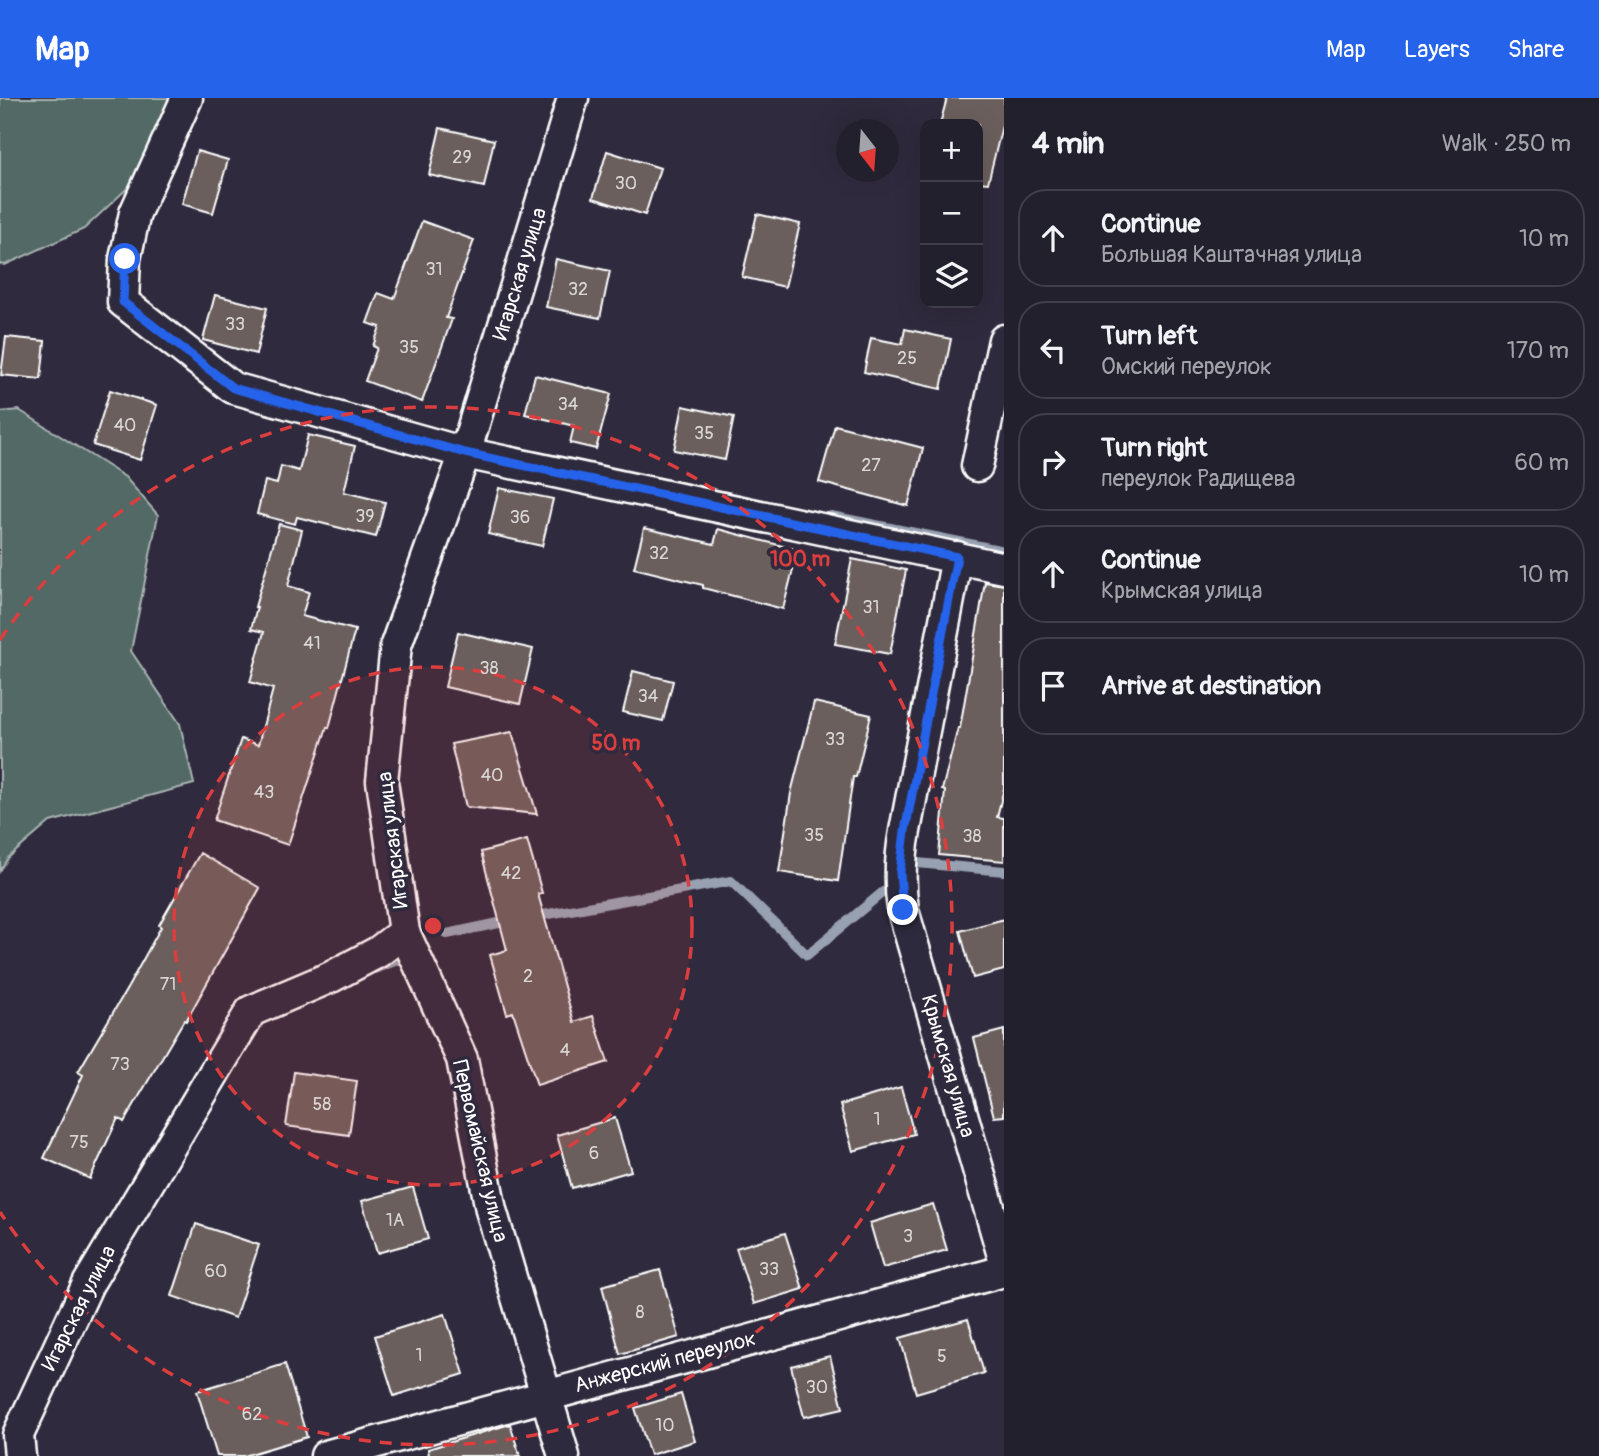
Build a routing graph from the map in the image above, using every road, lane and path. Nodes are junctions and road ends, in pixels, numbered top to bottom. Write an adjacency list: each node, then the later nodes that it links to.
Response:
1 (187, 98): 4 (street)
2 (573, 98): 4 (street, Игарская улица)
3 (1004, 340): 5 (street)
4 (465, 453): 6 (street); 8 (street, Игарская улица)
5 (977, 466)
6 (957, 557): 7 (street); 9 (street, Крымская улица)
7 (1004, 568)
8 (404, 932): 11 (street, Первомайская улица); 12 (street, Игарская улица)
9 (1004, 1259)
10 (1004, 1271): 11 (street, Анжерский переулок)
11 (546, 1394): 13 (street, Анжерский переулок); 14 (street, Первомайская улица)
12 (20, 1456)
13 (326, 1456)
14 (564, 1456)

